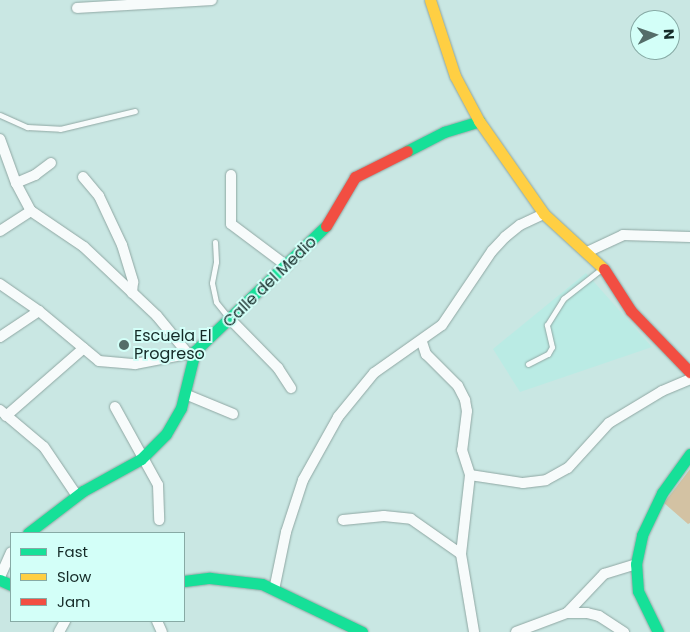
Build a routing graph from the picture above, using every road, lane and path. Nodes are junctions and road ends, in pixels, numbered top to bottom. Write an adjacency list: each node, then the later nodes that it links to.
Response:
1 (212, 0): 3 (street)
2 (430, 0): 6 (main road)
3 (77, 8)
4 (136, 111): 5 (lane)
5 (0, 115)
6 (479, 121): 13 (main road); 18 (main road, Calle del Medio)
7 (0, 139): 11 (street)
8 (51, 163): 11 (street)
9 (231, 175): 18 (street)
10 (83, 178): 21 (street)
11 (16, 183): 12 (street)
12 (31, 211): 14 (street); 21 (street)
13 (544, 214): 17 (main road); 25 (street)
14 (0, 231)
15 (690, 237): 17 (street)
16 (215, 242): 23 (lane)
17 (587, 252): 19 (main road)
18 (287, 266): 23 (main road, Calle del Medio)
19 (603, 269): 28 (main road); 29 (lane); 30 (main road)
20 (0, 284): 22 (street)
21 (132, 293): 27 (street)
22 (39, 311): 24 (street); 26 (street)
23 (230, 319): 27 (main road, Calle del Medio); 32 (street)
24 (0, 337)
25 (422, 342): 39 (street); 49 (street)
26 (84, 348): 27 (street); 35 (street)
27 (192, 353): 33 (main road)
28 (690, 357)
29 (528, 364)
30 (690, 372)
31 (690, 379): 39 (street)
32 (291, 388)
33 (184, 394): 36 (street); 38 (main road)
34 (115, 407): 38 (street)
35 (3, 413): 40 (street)
36 (233, 414)
37 (690, 454): 46 (main road)
38 (144, 456): 40 (main road); 41 (street)
39 (470, 475): 45 (street)
40 (77, 496): 43 (main road)
41 (159, 520)
42 (343, 520): 45 (street)
43 (29, 532)
44 (10, 554): 47 (street)
45 (461, 554): 52 (street)
46 (636, 564): 50 (street); 55 (main road)
47 (0, 578)
48 (185, 581): 49 (main road)
49 (274, 590): 51 (main road)
50 (567, 613): 53 (street); 54 (street)
51 (362, 632)
52 (474, 632)
53 (516, 632)
54 (624, 632)
55 (658, 632)

